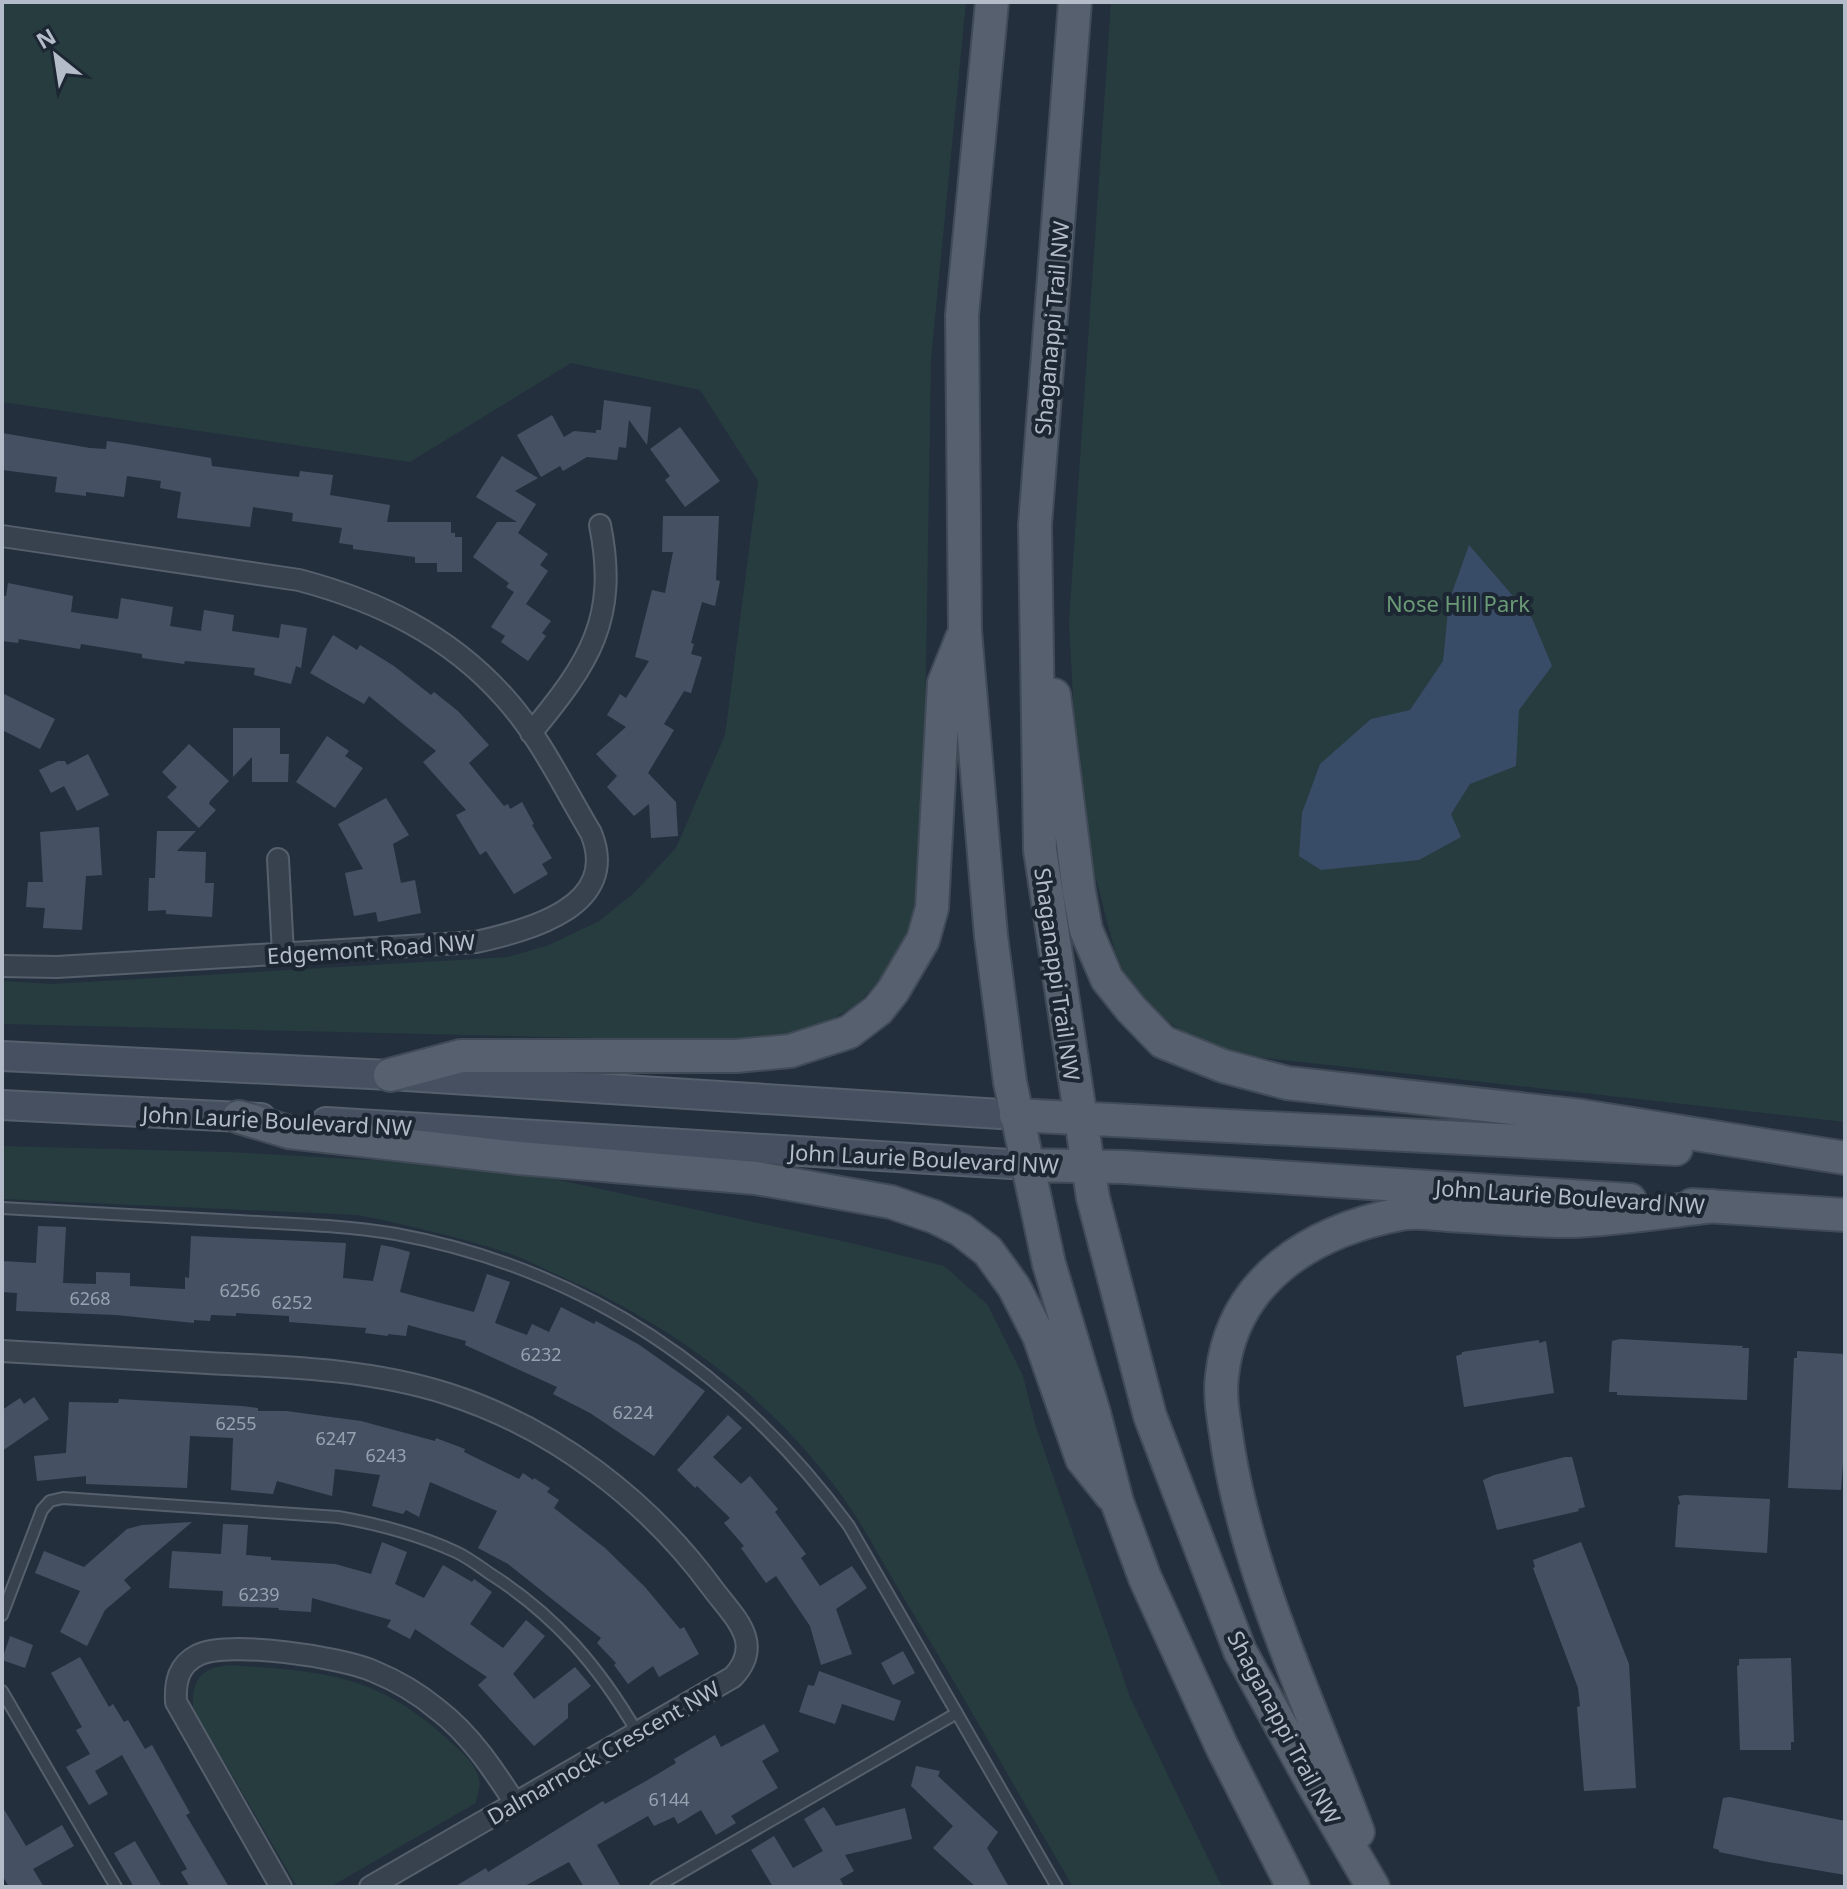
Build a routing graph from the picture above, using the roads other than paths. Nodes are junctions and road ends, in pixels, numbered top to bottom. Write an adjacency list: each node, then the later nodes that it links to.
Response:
1 (992, 2): 6 (main road)
2 (1075, 2): 5 (main road, Shaganappi Trail NW)
3 (600, 525): 7 (street)
4 (2, 536): 7 (street, Edgemont Road NW)
5 (1034, 603): 16 (main road, Shaganappi Trail NW); 17 (main road)
6 (965, 631): 12 (main road); 14 (main road)
7 (531, 733): 9 (street, Edgemont Road NW)
8 (278, 859): 9 (street)
9 (283, 954): 10 (street, Edgemont Road NW)
10 (2, 966)
11 (2, 1056): 12 (main road)
12 (390, 1075): 14 (main road)
13 (2, 1105): 15 (main road, John Laurie Boulevard NW)
14 (1016, 1115): 16 (main road); 18 (main road)
15 (239, 1117): 18 (main road, John Laurie Boulevard NW); 24 (main road)
16 (1079, 1118): 17 (main road); 19 (main road, Shaganappi Trail NW)
17 (1845, 1158)
18 (1026, 1165): 19 (main road, John Laurie Boulevard NW); 24 (main road)
19 (1087, 1166): 20 (main road, John Laurie Boulevard NW); 36 (main road, Shaganappi Trail NW)
20 (1713, 1206): 22 (main road, John Laurie Boulevard NW); 36 (main road)
21 (2, 1208): 27 (lane)
22 (1845, 1215)
23 (2, 1351): 28 (street, Dalmarnock Crescent NW)
24 (1117, 1502): 35 (main road)
25 (2, 1615): 28 (lane)
26 (2, 1691): 30 (lane)
27 (957, 1713): 33 (lane); 34 (lane)
28 (637, 1732): 29 (street, Dalmarnock Crescent NW)
29 (515, 1803): 31 (street); 32 (street, Dalmarnock Crescent NW)
30 (116, 1887)
31 (281, 1887)
32 (370, 1887)
33 (656, 1887)
34 (1057, 1887)
35 (1293, 1887)
36 (1376, 1887)

